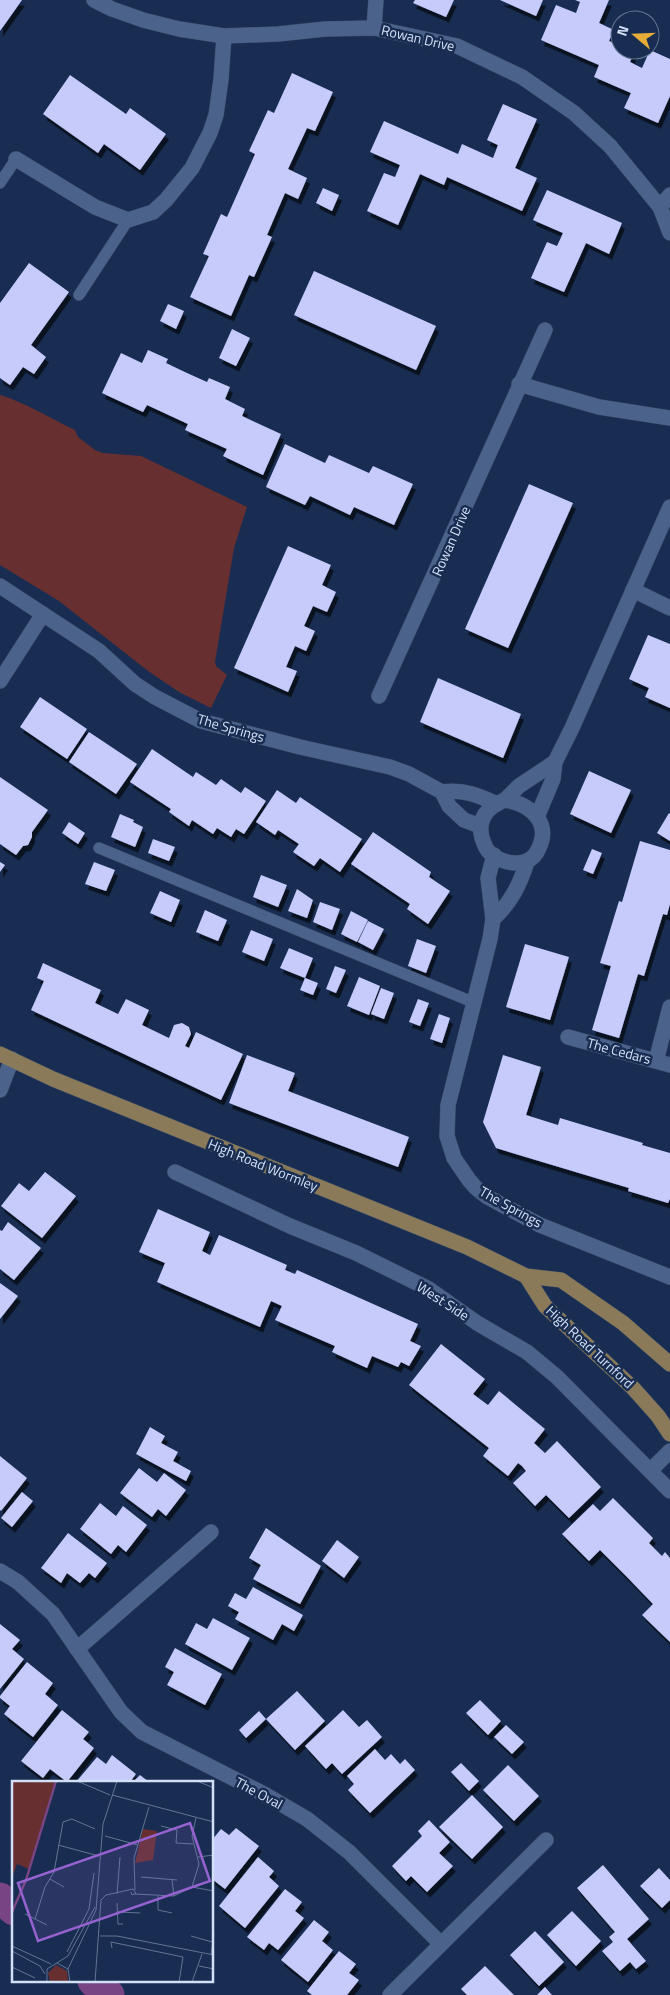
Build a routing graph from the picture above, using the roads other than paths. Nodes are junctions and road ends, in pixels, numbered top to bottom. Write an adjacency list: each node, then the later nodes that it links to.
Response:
1 (94, 0): 4 (street, Rowan Drive)
2 (376, 0): 3 (street)
3 (374, 28): 4 (street, Rowan Drive); 8 (street, Rowan Drive)
4 (224, 36): 9 (street)
5 (16, 159): 6 (lane); 9 (street)
6 (0, 183)
7 (670, 195): 8 (street)
8 (660, 207): 10 (street, Rowan Drive)
9 (128, 220): 11 (lane)
10 (670, 233)
11 (79, 295)
12 (545, 330): 13 (street, Rowan Drive)
13 (519, 384): 14 (street); 21 (street, Rowan Drive)
14 (670, 418)
15 (670, 506): 17 (street)
16 (0, 586): 19 (street, The Springs)
17 (633, 590): 18 (street); 22 (street)
18 (670, 608)
19 (43, 614): 20 (street); 23 (street, The Springs)
20 (0, 681)
21 (379, 696)
22 (555, 762): 24 (street); 25 (street)
23 (442, 792): 24 (street, The Springs); 26 (street, The Springs)
24 (501, 802): 25 (street); 26 (street)
25 (537, 817): 29 (street)
26 (480, 826): 28 (street)
27 (99, 848): 31 (lane)
28 (494, 855): 29 (street); 30 (street, The Springs)
29 (527, 862): 30 (street)
30 (493, 919): 31 (street, The Springs)
31 (475, 1003): 39 (street, The Springs)
32 (670, 1007): 35 (street)
33 (568, 1037): 35 (street, The Cedars)
34 (6, 1056): 36 (street); 38 (main road, High Road Wormley)
35 (663, 1063)
36 (0, 1090)
37 (176, 1172): 43 (street, West Side)
38 (526, 1276): 40 (main road); 41 (main road, High Road Turnford)
39 (670, 1277)
40 (670, 1364)
41 (670, 1434)
42 (670, 1451): 43 (street)
43 (650, 1470): 44 (street, West Side)
44 (670, 1491)
45 (211, 1532): 47 (street)
46 (0, 1571): 47 (street, The Oval)
47 (77, 1649): 49 (street, The Oval)
48 (546, 1840): 49 (street)
49 (441, 1944): 50 (street)
50 (390, 1995)

